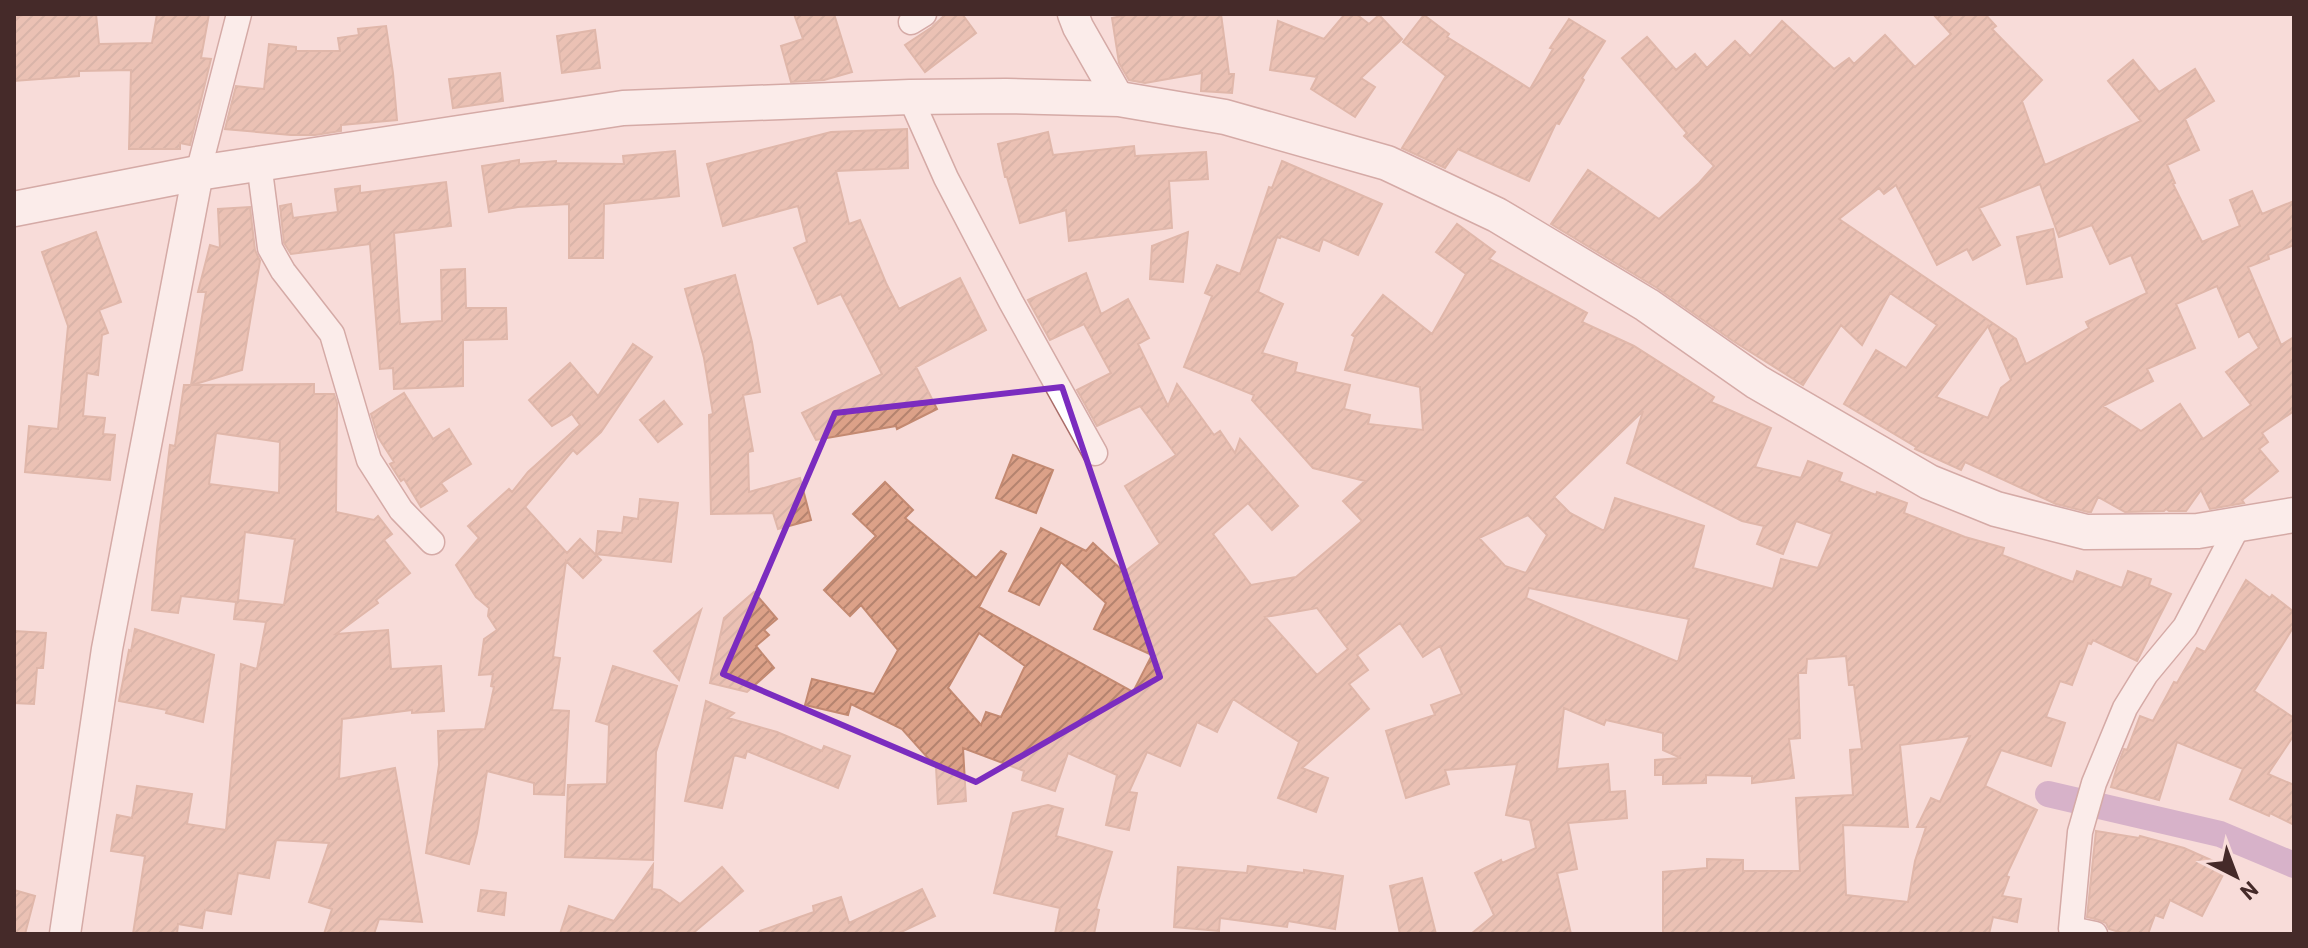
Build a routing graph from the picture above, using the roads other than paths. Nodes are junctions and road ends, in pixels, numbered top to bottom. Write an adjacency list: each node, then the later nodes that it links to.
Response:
1 (239, 14): 6 (street)
2 (1073, 14): 4 (street)
3 (910, 97): 4 (main road); 5 (main road); 8 (street)
4 (1119, 99): 10 (main road)
5 (259, 163): 6 (main road); 11 (street)
6 (198, 173): 7 (main road); 13 (street)
7 (14, 209)
8 (1095, 453)
9 (2294, 515): 10 (main road)
10 (2238, 526): 12 (street)
11 (432, 542)
12 (2075, 932)
13 (65, 934)

